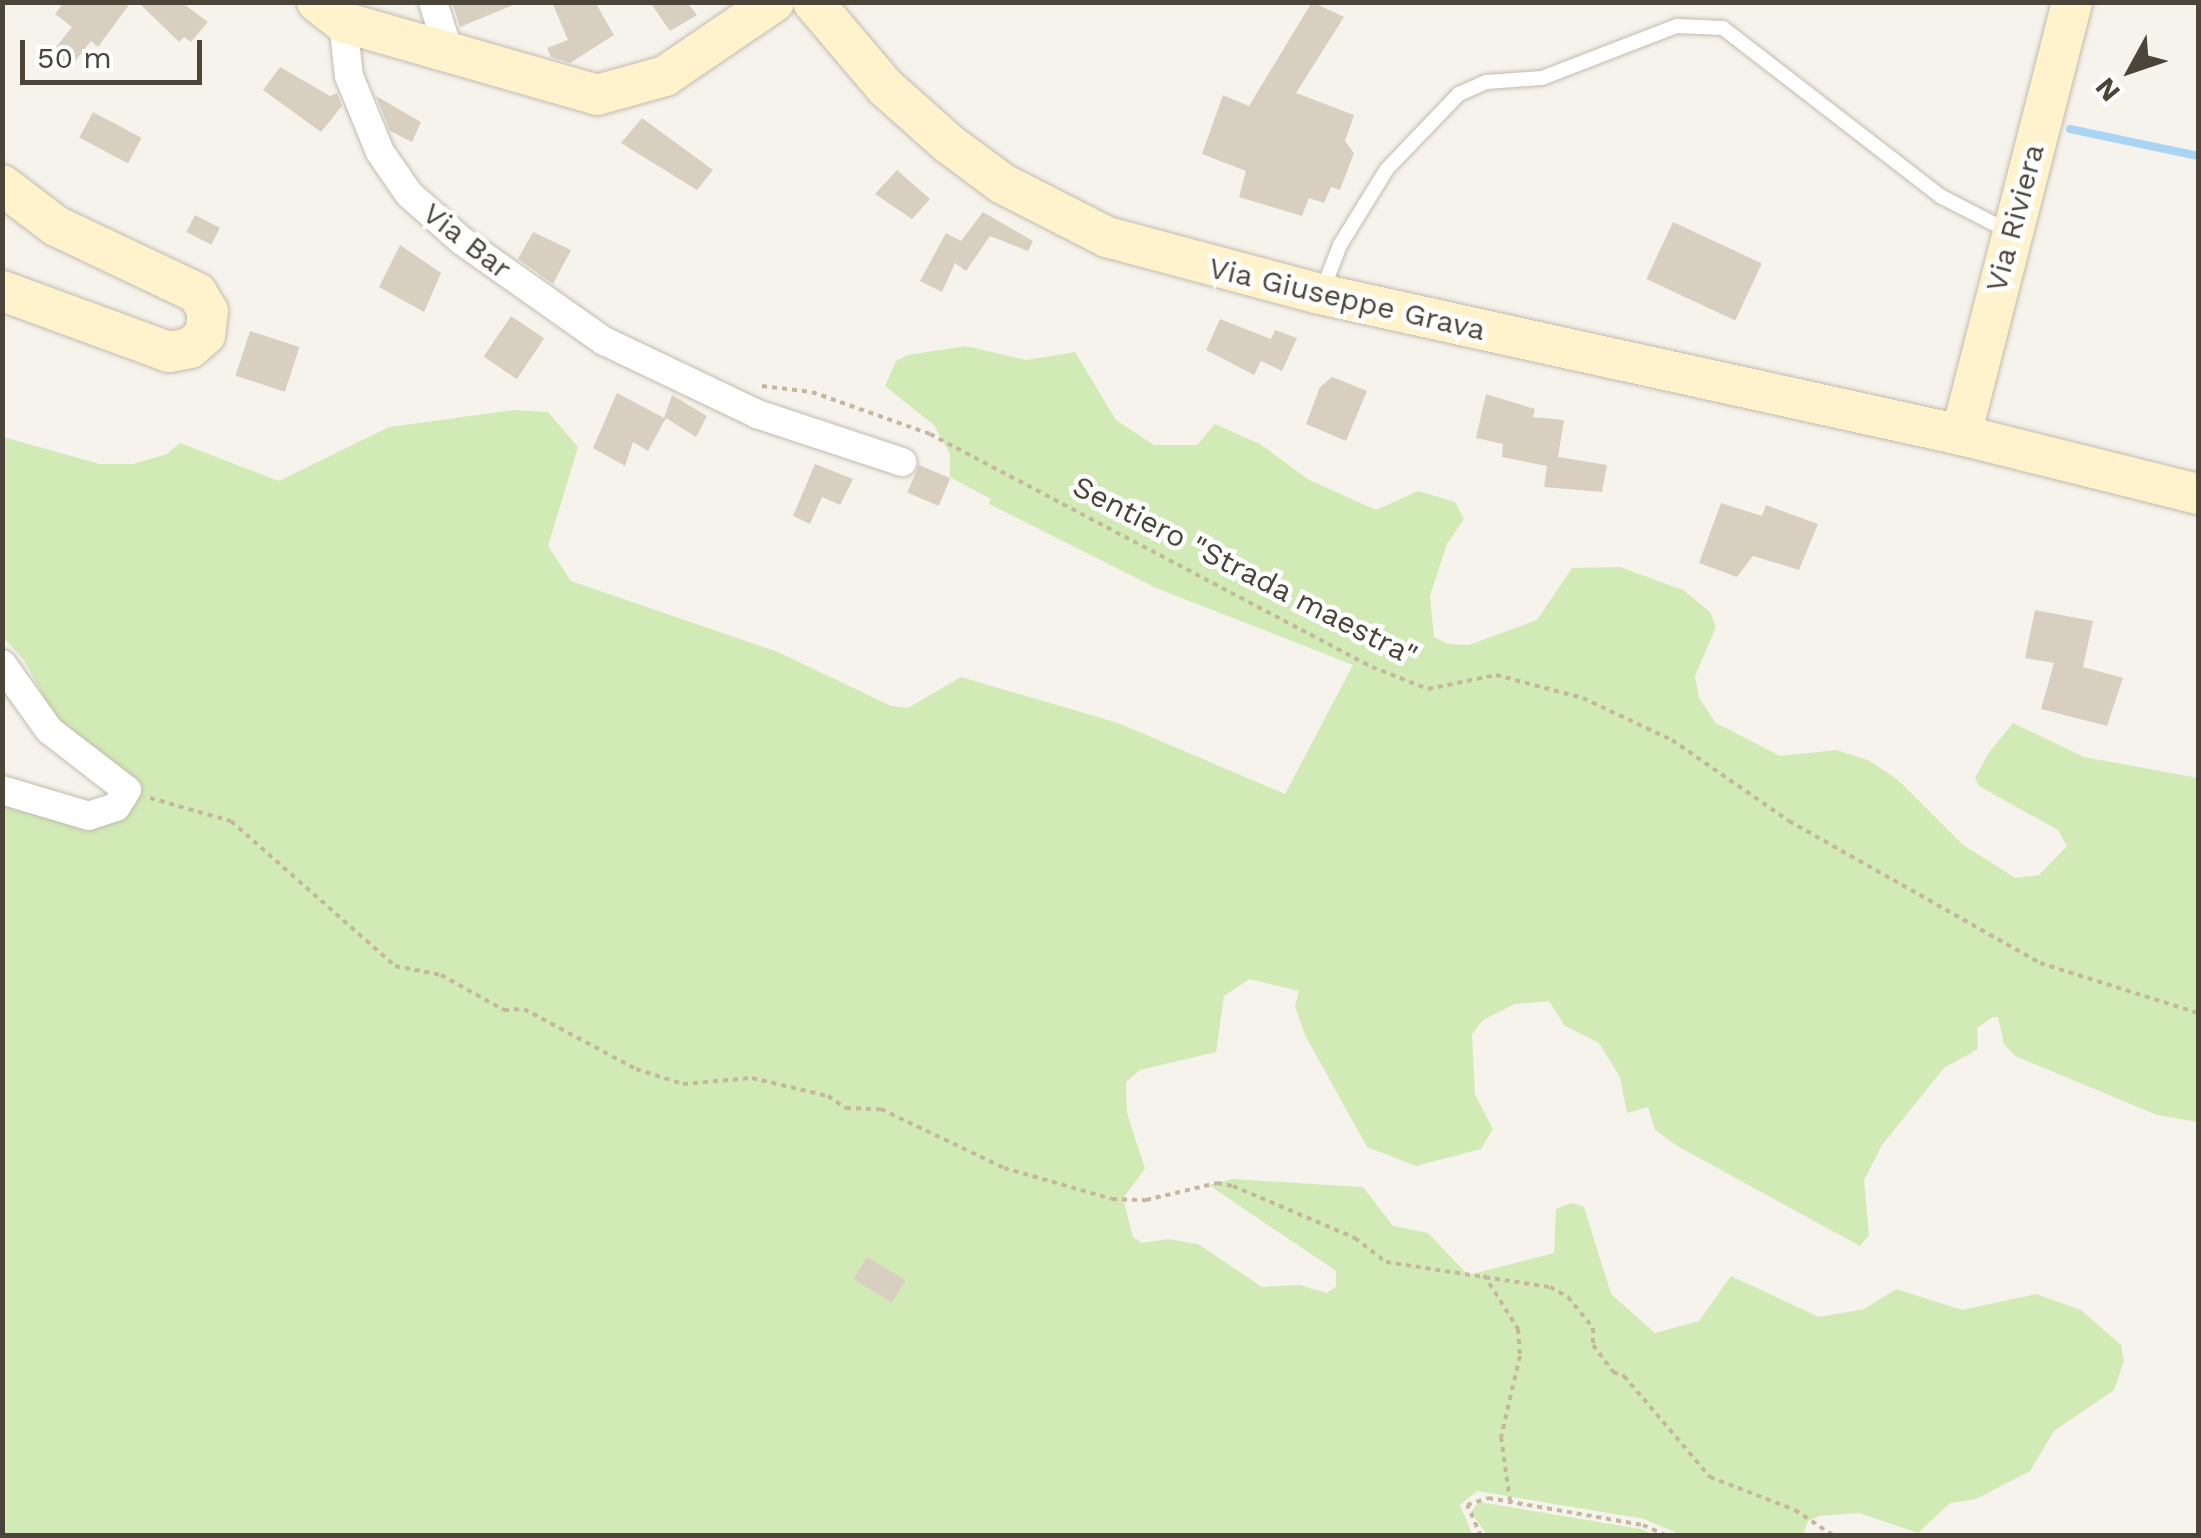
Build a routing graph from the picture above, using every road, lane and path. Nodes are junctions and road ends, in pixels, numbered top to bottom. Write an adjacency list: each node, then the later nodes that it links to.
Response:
1 (432, 2): 6 (street)
2 (774, 2): 6 (main road)
3 (813, 2): 10 (main road, Via Giuseppe Grava)
4 (2072, 2): 8 (main road, Via Riviera)
5 (330, 12): 6 (main road); 13 (street, Via Bar)
6 (450, 56)
7 (2, 185): 9 (main road)
8 (2011, 233): 10 (lane); 12 (main road, Via Riviera)
9 (2, 292)
10 (1320, 294): 12 (main road, Via Giuseppe Grava)
11 (760, 386): 18 (path, Sentiero "Strada maestra")
12 (1961, 435): 14 (main road, Via Giuseppe Grava)
13 (902, 462)
14 (2198, 494)
15 (2, 664): 17 (street)
16 (2, 790): 17 (street)
17 (127, 790): 19 (path)
18 (2198, 1013)
19 (1484, 1275): 20 (path); 23 (path)
20 (1510, 1501): 21 (path); 22 (path)
21 (1480, 1536)
22 (1668, 1536)
23 (1834, 1536)

